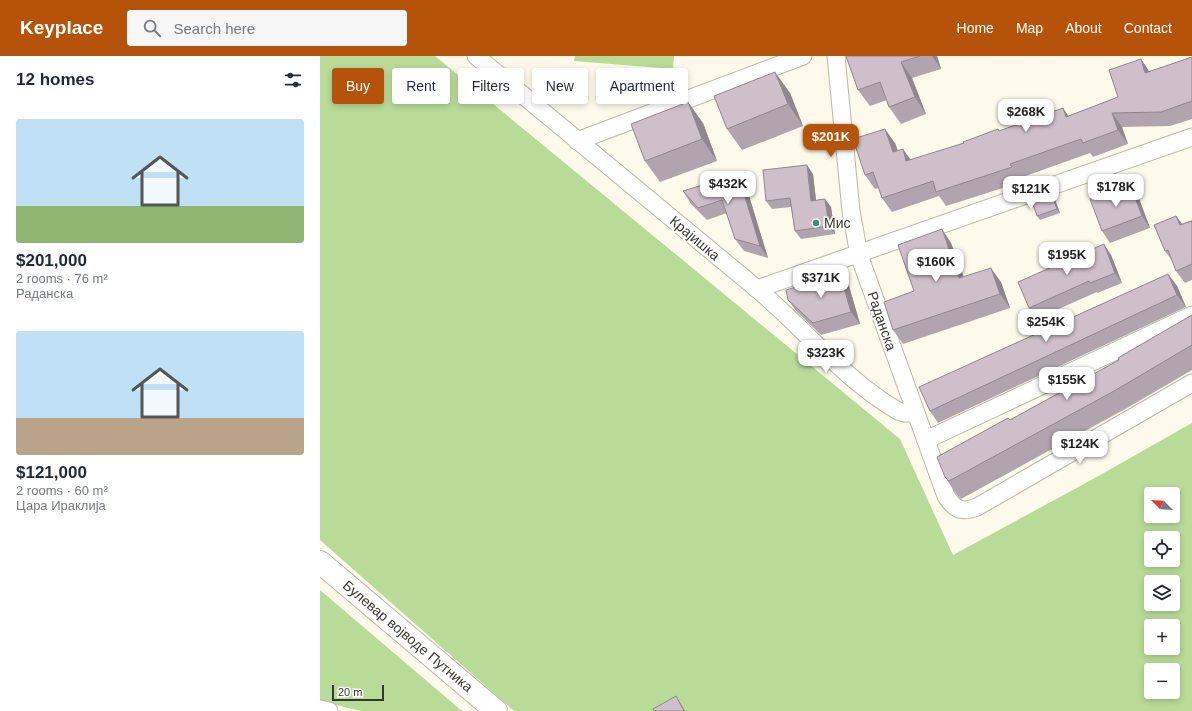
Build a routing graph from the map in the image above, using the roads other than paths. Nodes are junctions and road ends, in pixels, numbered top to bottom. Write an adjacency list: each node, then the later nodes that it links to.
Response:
1 (476, 56): 5 (street, Крајишка)
2 (803, 56): 5 (street)
3 (836, 56): 6 (street, Раданска)
4 (1192, 136): 6 (street)
5 (577, 141): 7 (street, Крајишка)
6 (859, 255): 7 (street); 10 (street, Раданска)
7 (757, 289): 10 (street, Крајишка)
8 (1192, 315): 11 (street)
9 (1192, 383): 11 (street, Раданска)
10 (915, 413): 11 (street, Раданска)
11 (926, 440)
12 (320, 562): 15 (street, Булевар војводе Путника)
13 (320, 709): 14 (street)
14 (329, 711)
15 (496, 711)

